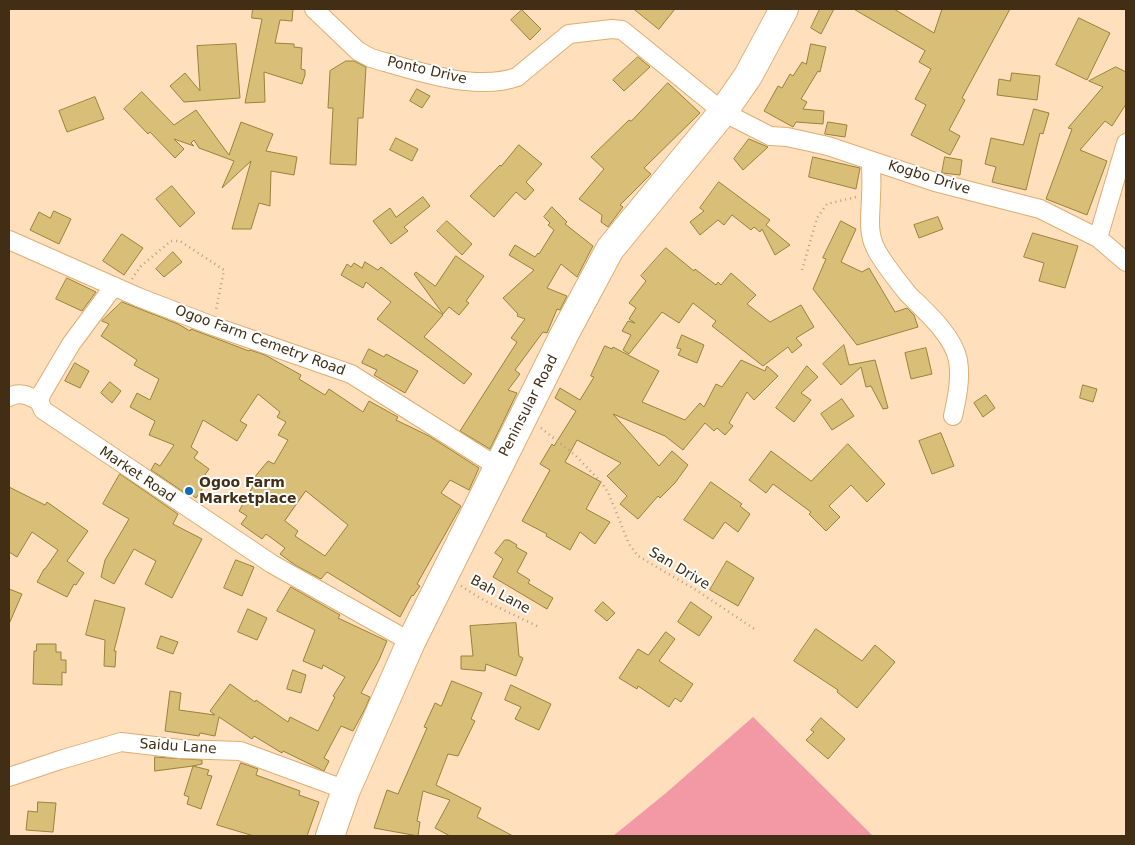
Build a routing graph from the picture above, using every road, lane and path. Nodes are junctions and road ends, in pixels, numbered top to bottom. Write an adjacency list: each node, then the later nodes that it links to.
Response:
1 (314, 9): 4 (street, Ponto Drive)
2 (784, 9): 4 (main road, Peninsular Road)
3 (798, 9): 4 (main road, Peninsular Road)
4 (729, 115): 6 (street, Kogbo Drive); 17 (main road, Peninsular Road); 18 (main road, Peninsular Road)
5 (1126, 143): 8 (street)
6 (870, 161): 7 (street); 8 (street, Kogbo Drive)
7 (871, 195): 11 (path); 16 (street)
8 (1098, 238): 10 (street, Kogbo Drive)
9 (9, 240): 12 (street, Ogoo Farm Cemetry Road)
10 (1126, 262)
11 (802, 270)
12 (119, 288): 13 (street, Ogoo Farm Cemetry Road); 13 (path); 15 (street)
13 (213, 326): 18 (street, Ogoo Farm Cemetry Road)
14 (9, 397): 15 (street)
15 (39, 402): 22 (street, Market Road)
16 (954, 416)
17 (532, 420): 19 (main road, Peninsular Road); 21 (path, San Drive)
18 (498, 467): 22 (main road, Peninsular Road)
19 (454, 582): 20 (path, Bah Lane); 26 (main road, Peninsular Road)
20 (537, 626)
21 (756, 630)
22 (411, 642): 24 (main road, Peninsular Road)
23 (9, 777): 24 (street, Saidu Lane)
24 (346, 790): 25 (main road, Peninsular Road)
25 (330, 836)
26 (344, 836)

